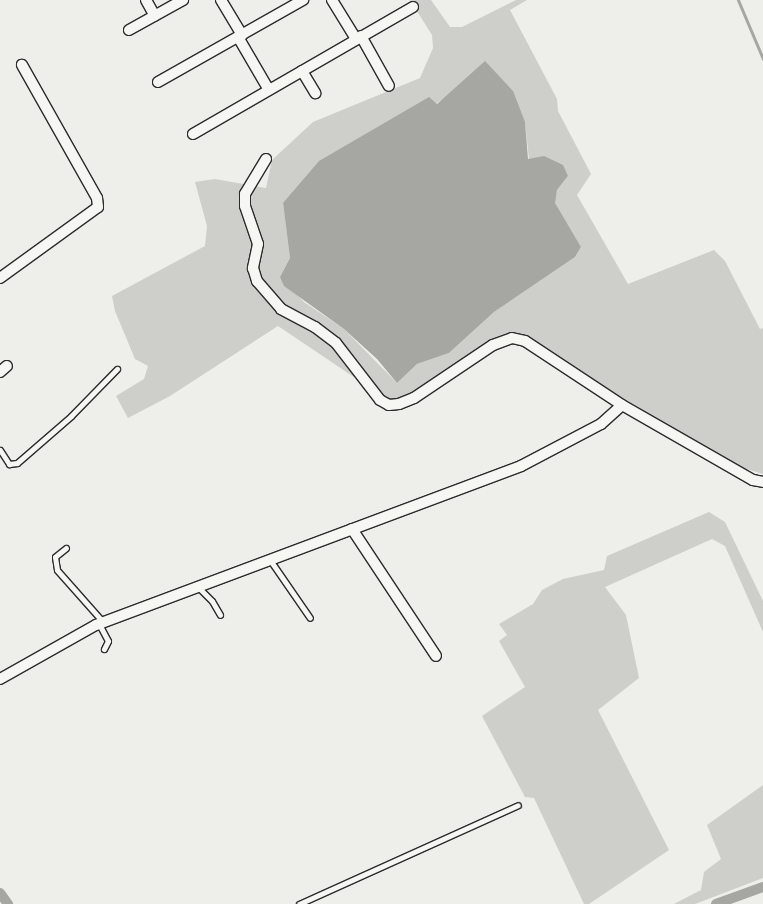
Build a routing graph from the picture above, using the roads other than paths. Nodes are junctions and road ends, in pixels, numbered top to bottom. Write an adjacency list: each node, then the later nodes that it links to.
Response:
1 (146, 0): 7 (street)
2 (183, 0): 7 (street)
3 (221, 0): 9 (street)
4 (303, 0): 9 (street)
5 (332, 0): 10 (street)
6 (413, 7): 10 (street)
7 (155, 16): 8 (street)
8 (129, 30)
9 (240, 36): 13 (street); 15 (street)
10 (359, 38): 12 (street); 14 (street)
11 (22, 65): 19 (street)
12 (302, 71): 15 (street); 16 (street)
13 (158, 82)
14 (389, 86)
15 (269, 90): 17 (street)
16 (316, 93)
17 (193, 134)
18 (266, 159): 21 (street)
19 (0, 278)
20 (117, 369): 22 (lane)
21 (622, 405): 23 (street); 24 (street)
22 (0, 450)
23 (763, 482)
24 (352, 529): 26 (street); 32 (street)
25 (66, 548): 30 (lane)
26 (270, 560): 27 (street); 29 (lane)
27 (198, 587): 28 (lane); 30 (street)
28 (220, 615)
29 (310, 618)
30 (101, 625): 31 (lane); 33 (street)
31 (104, 649)
32 (436, 656)
33 (0, 678)
34 (518, 805): 35 (lane)
35 (299, 904)

